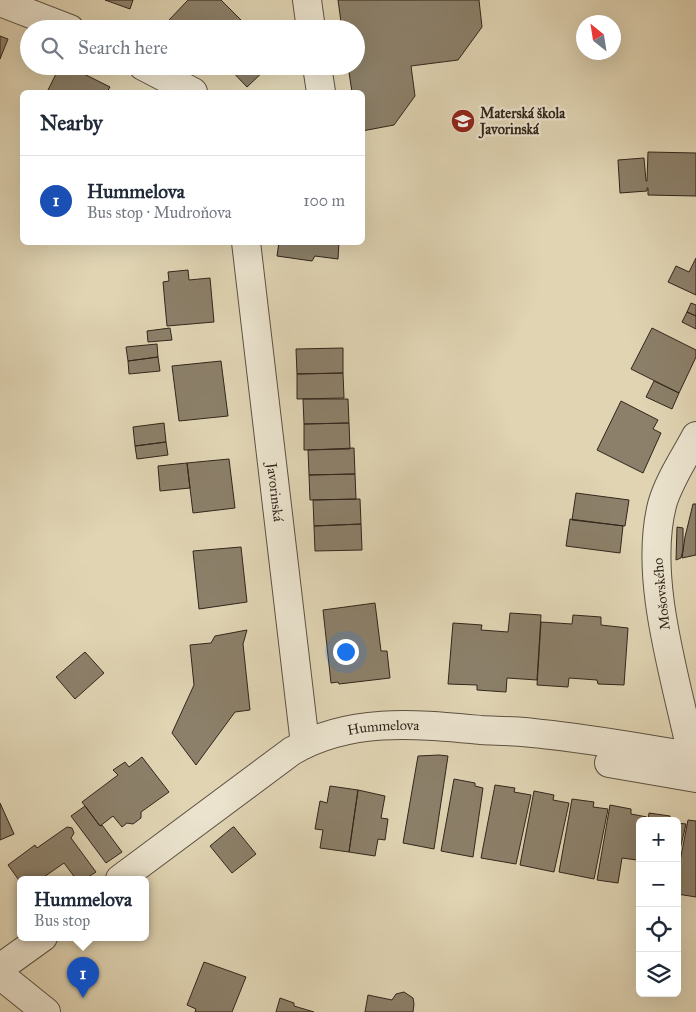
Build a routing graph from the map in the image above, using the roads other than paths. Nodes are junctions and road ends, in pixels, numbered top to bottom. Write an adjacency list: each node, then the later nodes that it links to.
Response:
1 (307, 0): 4 (street)
2 (0, 2): 3 (street)
3 (47, 20)
4 (310, 20)
5 (160, 75): 7 (street)
6 (318, 75): 8 (street)
7 (189, 90)
8 (321, 90)
9 (246, 245): 11 (street, Javorinská)
10 (696, 436): 12 (street, Mošovského)
11 (305, 744): 12 (street, Hummelova); 13 (street, Hummelova)
12 (695, 764)
13 (124, 876)
14 (37, 941): 15 (street)
15 (0, 968)
16 (0, 975): 17 (street)
17 (46, 1012)

